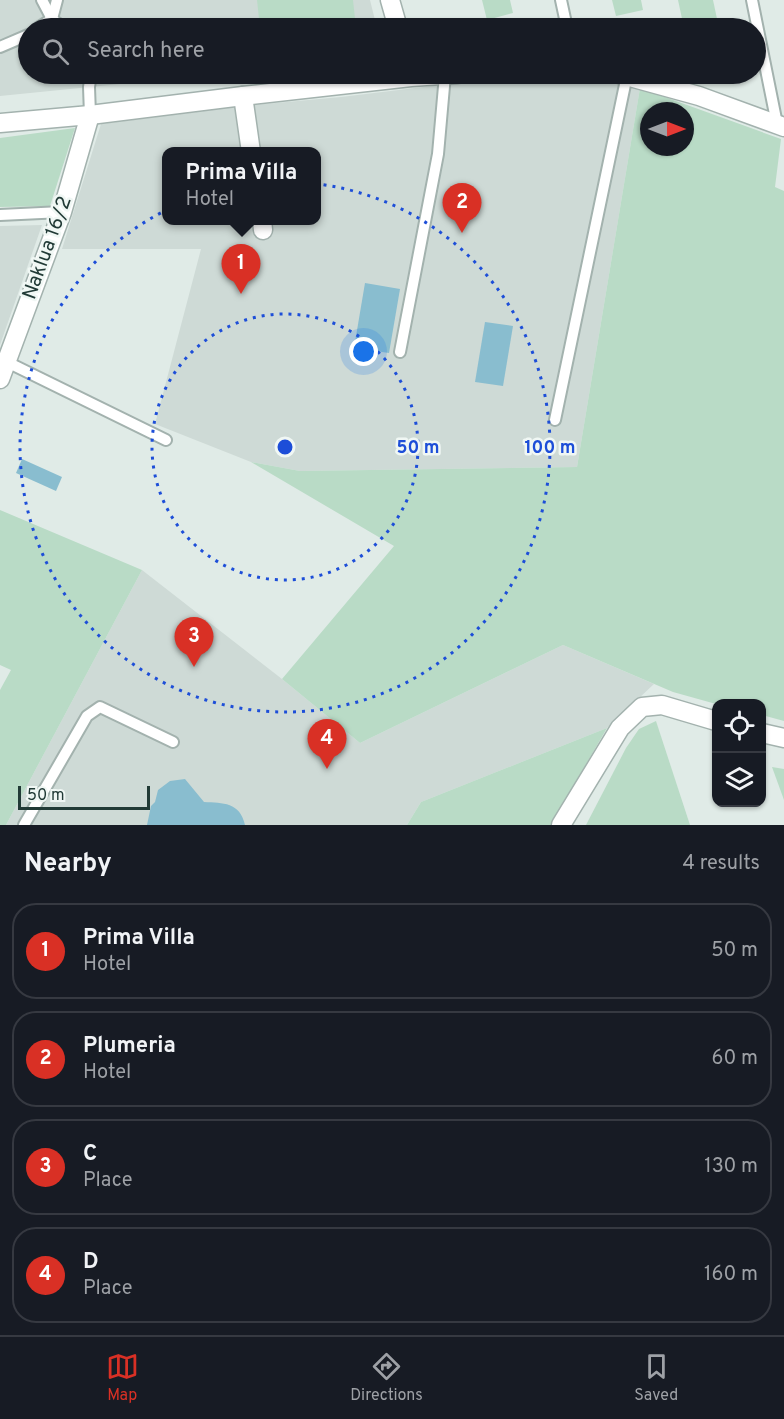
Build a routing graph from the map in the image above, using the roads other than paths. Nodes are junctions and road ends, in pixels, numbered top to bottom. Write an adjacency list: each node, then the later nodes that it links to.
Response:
1 (42, 0): 6 (lane)
2 (57, 0): 7 (lane)
3 (390, 0): 8 (street)
4 (561, 0): 9 (lane)
5 (752, 0): 10 (lane)
6 (51, 18)
7 (52, 18)
8 (395, 18)
9 (565, 18)
10 (756, 18)
11 (18, 40): 12 (lane)
12 (0, 48)
13 (766, 61): 22 (lane)
14 (89, 84): 20 (lane)
15 (338, 84): 19 (street)
16 (449, 84): 26 (lane)
17 (621, 84): 29 (lane)
18 (658, 84): 22 (street)
19 (243, 96): 20 (street); 23 (street)
20 (90, 115): 21 (street); 24 (street, Naklua 16/2)
21 (0, 123)
22 (781, 126)
23 (250, 147)
24 (62, 212): 25 (lane); 27 (street, Naklua 16/2)
25 (0, 215)
26 (400, 352)
27 (7, 362): 28 (street, Naklua 16/2); 30 (lane)
28 (0, 379)
29 (555, 420)
30 (166, 440)
31 (712, 720): 36 (street)
32 (766, 734): 33 (street)
33 (784, 738)
34 (173, 742): 35 (lane)
35 (24, 825)
36 (561, 825)

